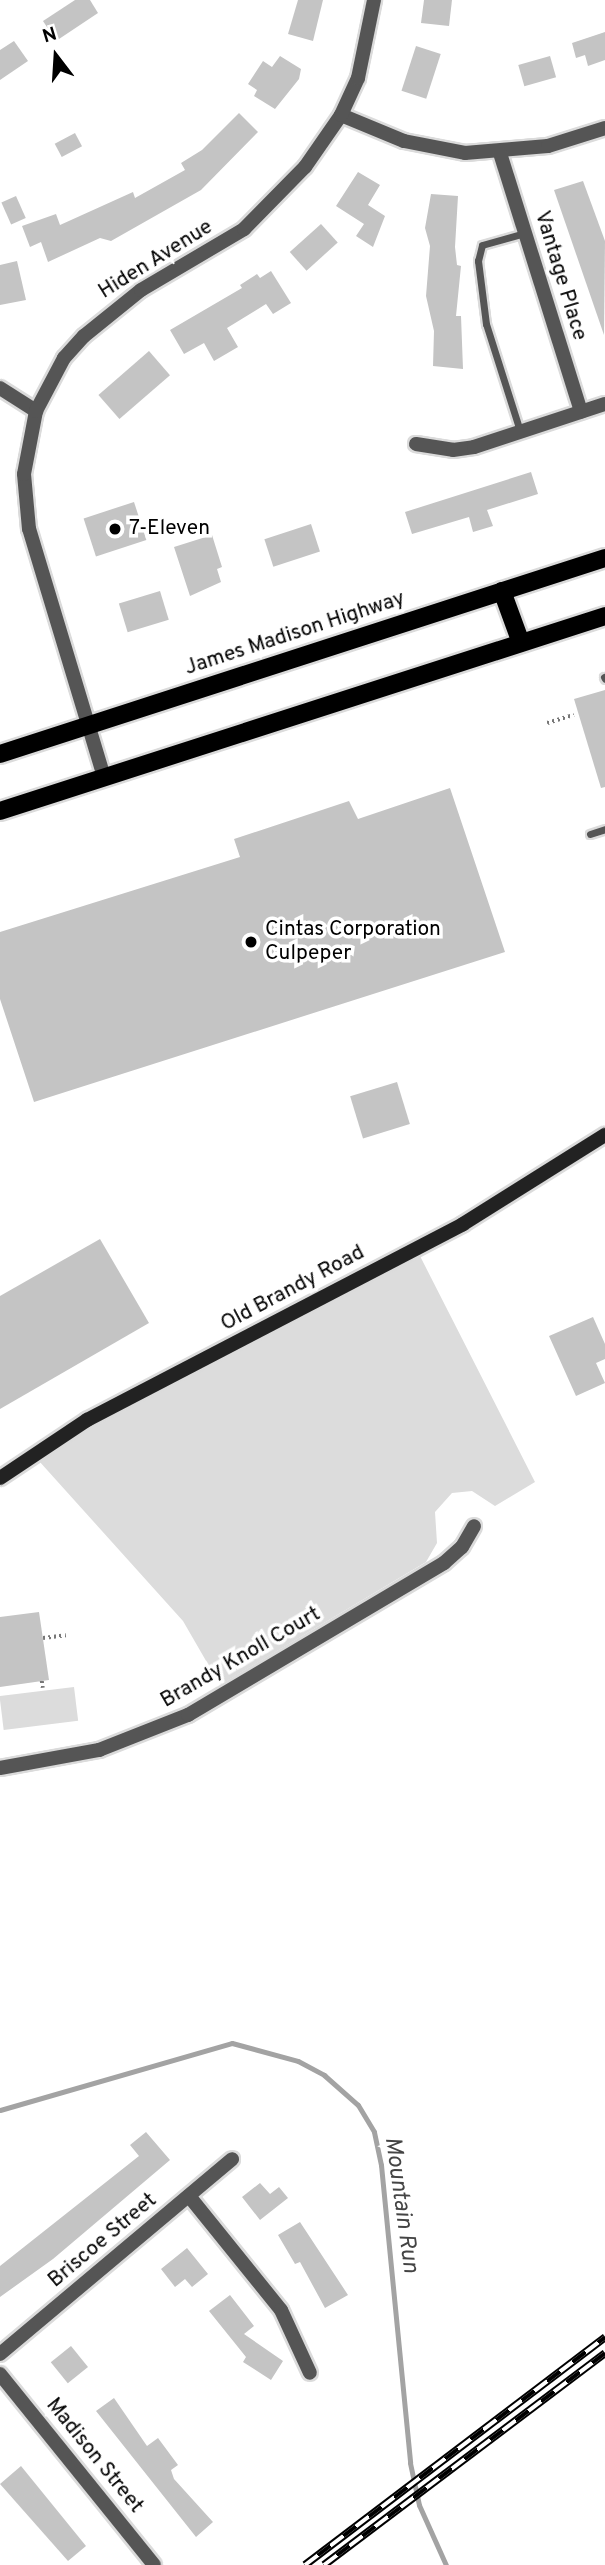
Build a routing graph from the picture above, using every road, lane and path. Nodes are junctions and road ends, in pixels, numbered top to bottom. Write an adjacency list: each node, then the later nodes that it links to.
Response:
1 (374, 0): 2 (street, Hiden Avenue)
2 (341, 115): 4 (street); 8 (street, Hiden Avenue)
3 (605, 128): 4 (street)
4 (500, 153): 5 (street, Vantage Place)
5 (525, 233): 9 (street, Vantage Place); 10 (lane)
6 (0, 388): 8 (street)
7 (605, 404): 9 (street)
8 (36, 411): 18 (street, Hiden Avenue)
9 (580, 412): 10 (street)
10 (520, 432): 11 (street)
11 (416, 444)
12 (605, 558): 13 (main road, James Madison Highway)
13 (502, 591): 15 (main road); 18 (main road, James Madison Highway)
14 (605, 616): 15 (main road)
15 (521, 643): 20 (main road)
16 (574, 715): 17 (path)
17 (547, 723)
18 (88, 725): 19 (main road, James Madison Highway); 20 (street, Hiden Avenue)
19 (0, 754)
20 (104, 777): 21 (main road)
21 (0, 811)
22 (605, 830): 23 (lane)
23 (590, 834)
24 (605, 1135): 25 (street, Old Brandy Road)
25 (0, 1478)
26 (474, 1526): 31 (street, Brandy Knoll Court)
27 (66, 1635): 28 (path)
28 (43, 1638)
29 (42, 1681): 30 (path)
30 (43, 1688)
31 (0, 1768)
32 (232, 2159): 33 (street, Briscoe Street)
33 (189, 2196): 34 (street, Briscoe Street); 35 (street)
34 (0, 2354)
35 (310, 2373)
36 (0, 2374): 37 (street, Madison Street)
37 (155, 2565)

